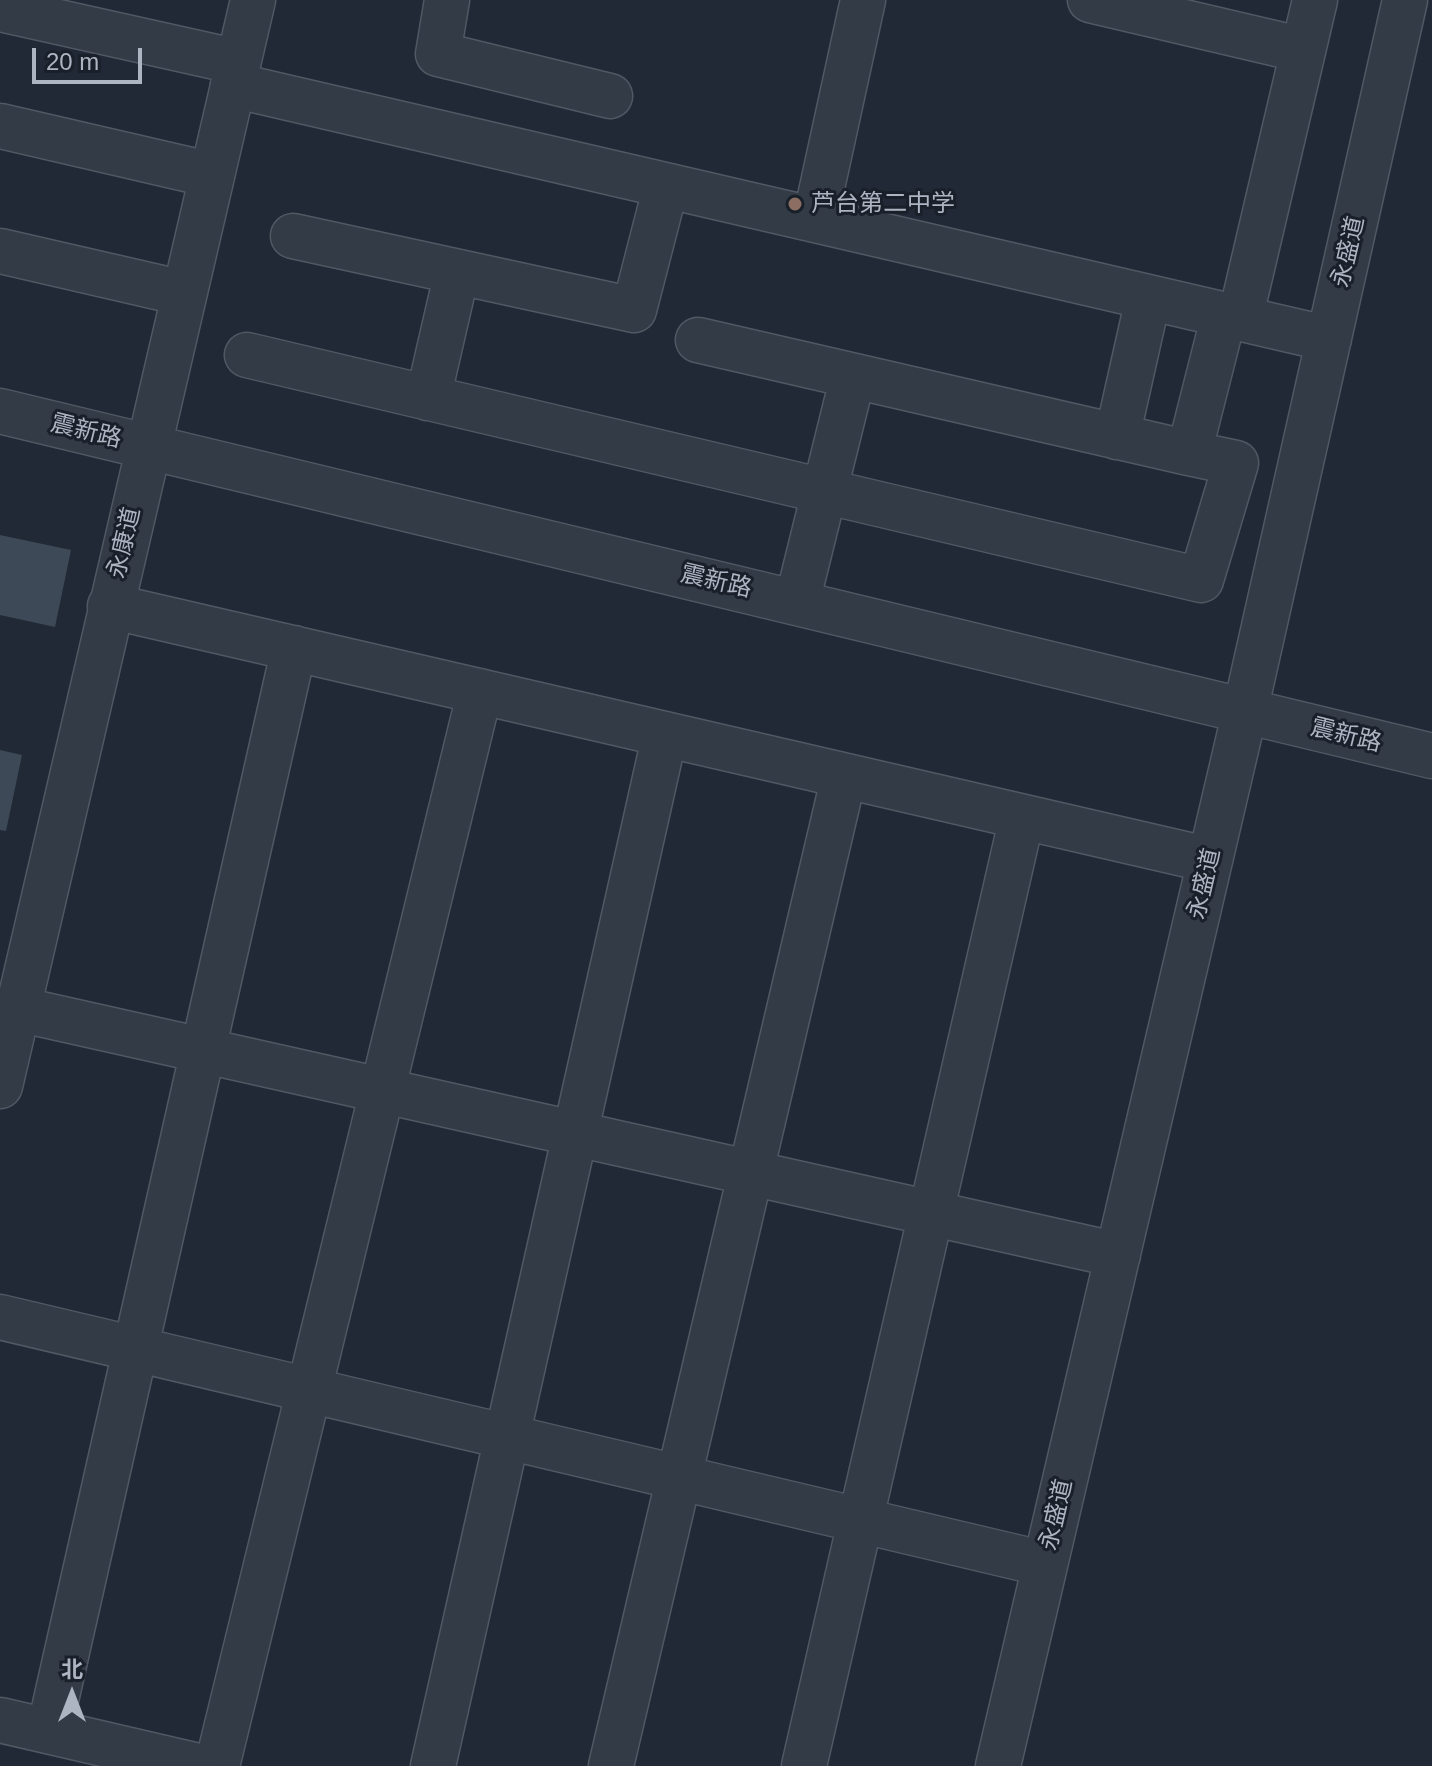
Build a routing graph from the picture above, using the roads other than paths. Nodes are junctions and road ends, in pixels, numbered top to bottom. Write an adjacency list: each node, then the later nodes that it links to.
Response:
1 (253, 0): 9 (street, 永康道)
2 (447, 0): 10 (street)
3 (863, 0): 14 (street)
4 (1090, 0): 8 (street)
5 (1315, 0): 8 (street)
6 (1405, 0): 21 (street, 永盛道)
7 (0, 9): 9 (street)
8 (1303, 50): 20 (street)
9 (236, 74): 12 (street, 永康道); 13 (street)
10 (610, 96)
11 (0, 126): 12 (street)
12 (212, 175): 18 (street, 永康道)
13 (666, 186): 14 (street); 17 (street)
14 (815, 220): 19 (street)
15 (293, 236): 17 (street)
16 (0, 251): 18 (street)
17 (457, 272): 25 (street)
18 (183, 293): 28 (street, 永康道)
19 (1148, 299): 20 (street); 27 (street)
20 (1232, 317): 21 (street); 29 (street)
21 (1329, 339): 35 (street, 永盛道)
22 (698, 340): 24 (street)
23 (247, 355): 25 (street)
24 (853, 376): 27 (street); 30 (street)
25 (428, 398): 30 (street)
26 (0, 411): 28 (street, 震新路)
27 (1117, 437): 29 (street)
28 (147, 447): 31 (street, 震新路); 32 (street, 永康道)
29 (1189, 453): 30 (street)
30 (825, 491): 31 (street)
31 (797, 602): 35 (street, 震新路)
32 (110, 606): 33 (street); 41 (street, 永康道)
33 (294, 648): 34 (street); 42 (street)
34 (480, 691): 36 (street); 44 (street)
35 (1245, 711): 37 (street, 震新路); 40 (street, 永盛道)
36 (665, 734): 38 (street); 45 (street)
37 (1432, 756)
38 (844, 776): 39 (street); 46 (street)
39 (1022, 817): 40 (street); 47 (street)
40 (1210, 860): 48 (street, 永盛道)
41 (18, 1009): 42 (street); 43 (street, 永康道)
42 (203, 1051): 44 (street); 50 (street)
43 (0, 1086)
44 (382, 1091): 45 (street); 51 (street)
45 (575, 1134): 46 (street); 52 (street)
46 (751, 1173): 47 (street); 53 (street)
47 (931, 1214): 48 (street); 54 (street)
48 (1118, 1255): 55 (street, 永盛道)
49 (0, 1317): 50 (street)
50 (135, 1349): 51 (street); 57 (street)
51 (309, 1390): 52 (street); 59 (street)
52 (507, 1436): 53 (street); 60 (street)
53 (679, 1478): 54 (street); 61 (street)
54 (861, 1520): 55 (street); 62 (street)
55 (1045, 1564): 63 (street, 永盛道)
56 (0, 1720): 57 (street)
57 (49, 1731): 58 (street)
58 (198, 1766)
59 (217, 1766)
60 (433, 1766)
61 (611, 1766)
62 (804, 1766)
63 (998, 1766)

